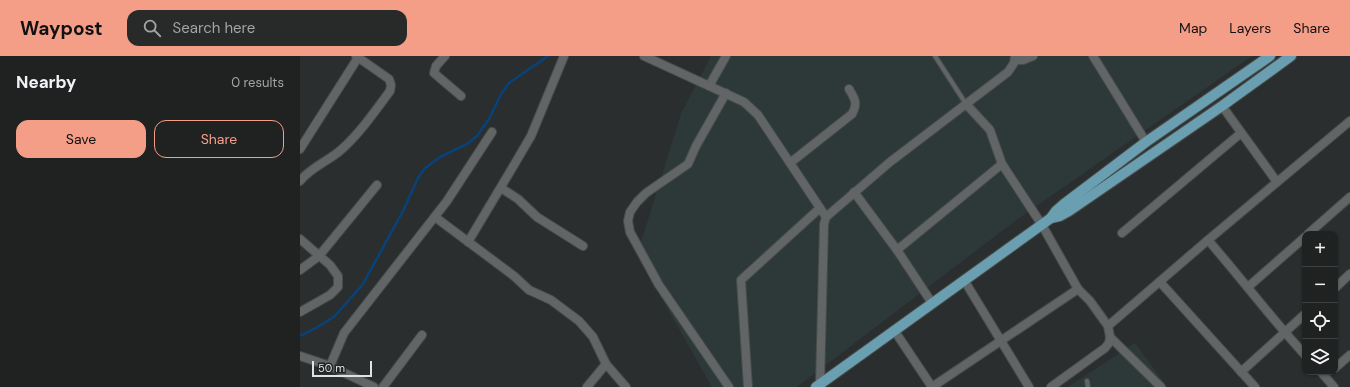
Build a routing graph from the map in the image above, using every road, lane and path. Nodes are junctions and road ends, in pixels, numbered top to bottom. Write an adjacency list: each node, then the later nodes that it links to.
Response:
1 (358, 56): 22 (street); 25 (street)
2 (445, 56): 15 (street)
3 (564, 56): 28 (street)
4 (644, 56): 12 (street)
5 (726, 56): 12 (street)
6 (935, 56): 16 (lane)
7 (1033, 56): 11 (street)
8 (1093, 56): 21 (street)
9 (1270, 56): 21 (main road)
10 (1291, 56): 17 (main road)
11 (1015, 58): 16 (street)
12 (709, 86): 14 (street)
13 (849, 89): 23 (street)
14 (726, 93): 23 (street); 75 (street)
15 (461, 96)
16 (966, 104): 24 (street); 29 (street)
17 (1222, 106): 20 (street); 34 (main road)
18 (1350, 121): 26 (street)
19 (492, 132): 32 (street)
20 (1241, 133): 26 (street); 37 (street)
21 (1146, 142): 34 (main road)
22 (300, 149)
23 (790, 163): 31 (street)
24 (1002, 164): 35 (street); 43 (street)
25 (301, 179)
26 (1277, 182): 39 (street)
27 (377, 185): 44 (street)
28 (501, 188): 41 (street); 42 (street)
29 (854, 192): 33 (street); 43 (street)
30 (1350, 197): 36 (street)
31 (820, 208): 33 (street); 76 (street)
32 (435, 217): 41 (street); 66 (street)
33 (826, 217): 70 (street)
34 (1051, 218): 35 (main road)
35 (1042, 225): 47 (main road); 51 (street)
36 (1311, 231)
37 (1122, 234)
38 (300, 238): 44 (street)
39 (1208, 240): 48 (street); 50 (street)
40 (1302, 240): 50 (street)
41 (468, 242): 64 (street)
42 (583, 246)
43 (897, 250): 52 (street)
44 (319, 256): 45 (street); 53 (street)
45 (300, 270)
46 (1350, 274): 49 (street)
47 (964, 280): 52 (main road); 60 (street)
48 (1160, 282): 55 (street); 67 (street)
49 (1338, 285)
50 (1248, 287): 57 (street)
51 (1078, 289): 55 (street); 60 (street)
52 (932, 304): 56 (main road)
53 (300, 312)
54 (1302, 317): 57 (street)
55 (1108, 326): 59 (street)
56 (894, 330): 60 (street); 70 (main road)
57 (1284, 332): 61 (street); 67 (street)
58 (422, 335): 72 (street)
59 (1110, 337): 78 (street); 80 (street)
60 (1000, 340): 77 (street)
61 (1302, 352)
62 (1350, 355): 65 (street)
63 (300, 356): 66 (street)
64 (606, 364): 73 (street); 74 (street)
65 (1338, 365)
66 (330, 366): 71 (street)
67 (1241, 372): 81 (street)
68 (1326, 375): 82 (street)
69 (1087, 381): 79 (lane)
70 (818, 385)
71 (374, 387)
72 (383, 387)
73 (587, 387)
74 (626, 387)
75 (729, 387)
76 (748, 387)
77 (1029, 387)
78 (1051, 387)
79 (1088, 387)
80 (1161, 387)
81 (1255, 387)
82 (1334, 387)

